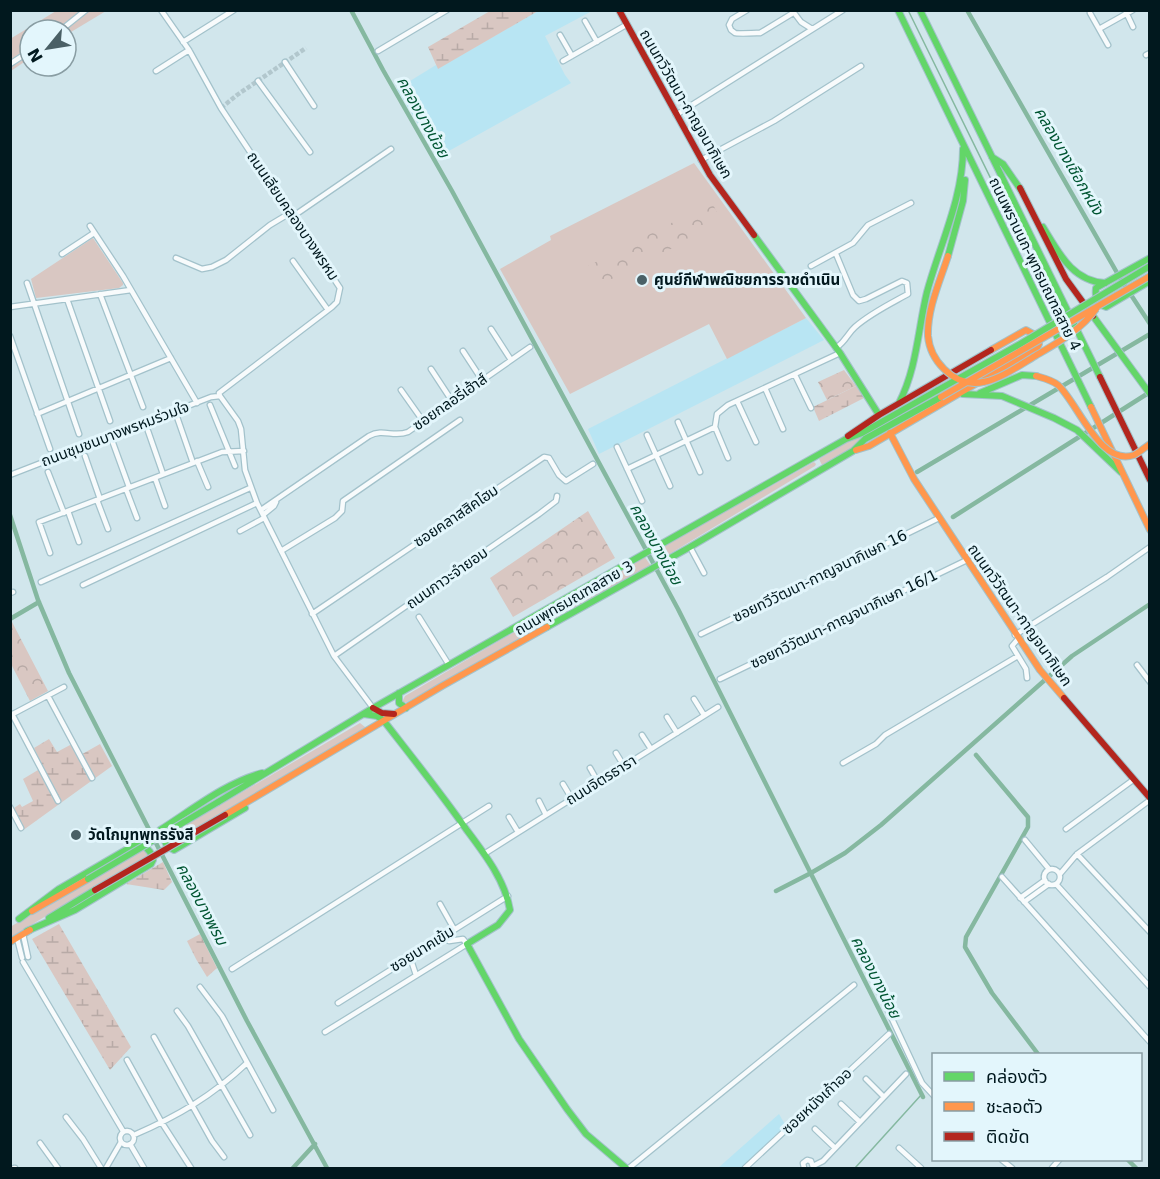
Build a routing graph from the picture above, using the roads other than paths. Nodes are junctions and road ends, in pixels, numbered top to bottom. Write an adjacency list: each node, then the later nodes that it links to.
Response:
1 (161, 10): 19 (street, ถนนเลียบคลองบางพรหม)
2 (234, 10): 19 (street)
3 (447, 10): 23 (street)
4 (619, 10): 14 (main road, ถนนทวีวัฒนา-กาญจนาภิเษก)
5 (747, 10): 10 (street)
6 (843, 10): 16 (street)
7 (898, 10): 32 (main road, ถนนพรานนก-พุทธมณฑลสาย 4)
8 (920, 10): 35 (main road, ถนนพรานนก-พุทธมณฑลสาย 4)
9 (1133, 10): 11 (street)
10 (793, 11): 16 (street)
11 (1126, 12): 15 (street); 17 (street)
12 (1090, 13): 17 (street)
13 (585, 21): 20 (street)
14 (626, 25): 20 (street); 31 (main road, ถนนทวีวัฒนา-กาญจนาภิเษก)
15 (1133, 27)
16 (812, 29): 31 (street)
17 (1099, 29): 21 (street)
18 (560, 35): 24 (street)
19 (183, 42): 22 (street, ถนนเลียบคลองบางพรหม)
20 (597, 42): 24 (street)
21 (1108, 45)
22 (189, 50): 28 (street); 40 (street, ถนนเลียบคลองบางพรหม)
23 (378, 51)
24 (572, 56): 25 (street)
25 (562, 61)
26 (285, 62): 30 (street)
27 (861, 66): 36 (street)
28 (156, 71)
29 (258, 81): 34 (street)
30 (314, 106)
31 (676, 115): 36 (main road, ถนนทวีวัฒนา-กาญจนาภิเษก)
32 (963, 142): 37 (main road); 121 (main road, ถนนพรานนก-พุทธมณฑลสาย 4)
33 (391, 149): 40 (street)
34 (310, 152)
35 (992, 157): 38 (main road); 125 (main road, ถนนพรานนก-พุทธมณฑลสาย 4)
36 (701, 160): 65 (main road, ถนนทวีวัฒนา-กาญจนาภิเษก)
37 (964, 166): 59 (main road, bridge); 83 (main road)
38 (1020, 188): 52 (main road); 77 (main road)
39 (911, 203): 44 (street)
40 (291, 215): 45 (street); 60 (street, ถนนเลียบคลองบางพรหม)
41 (90, 226): 42 (street)
42 (94, 233): 43 (street); 54 (street)
43 (62, 254)
44 (836, 254): 48 (street); 65 (street)
45 (176, 258)
46 (1149, 258): 52 (main road)
47 (293, 261): 60 (street)
48 (811, 266)
49 (1149, 266): 100 (main road, ถนนพุทธมณฑลสาย 3, bridge)
50 (1149, 276): 59 (main road, ถนนพุทธมณฑลสาย 3, bridge)
51 (1149, 281): 52 (main road, bridge)
52 (1108, 282)
53 (27, 283): 57 (street)
54 (131, 290): 55 (street); 66 (street)
55 (100, 294): 56 (street); 69 (street)
56 (67, 299): 57 (street); 73 (street)
57 (34, 304): 58 (street); 79 (street)
58 (10, 307)
59 (1095, 309): 108 (main road, ถนนพุทธมณฑลสาย 3, bridge)
60 (328, 310): 78 (street)
61 (491, 329): 67 (street)
62 (10, 336): 87 (street)
63 (530, 347): 67 (street, ซอยกลอรี่เฮ้าส์)
64 (463, 351): 71 (street)
65 (838, 351): 70 (street); 88 (main road, ถนนทวีวัฒนา-กาญจนาภิเษก)
66 (171, 358): 69 (street); 82 (street)
67 (511, 360): 71 (street, ซอยกลอรี่เฮ้าส์)
68 (431, 369): 80 (street)
69 (130, 375): 73 (street); 85 (street)
70 (795, 375): 72 (street); 86 (street)
71 (482, 380): 80 (street, ซอยกลอรี่เฮ้าส์)
72 (765, 388): 81 (street); 95 (street)
73 (98, 389): 79 (street); 91 (street)
74 (401, 390): 92 (street)
75 (961, 394): 76 (main road); 83 (main road); 97 (main road)
76 (978, 394): 104 (main road, bridge); 121 (main road)
77 (1149, 394)
78 (220, 396): 82 (street, ถนนชุมชนบางพรหมร่วมใจ); 107 (street)
79 (68, 401): 87 (street); 98 (street)
80 (452, 401): 92 (street, ซอยกลอรี่เฮ้าส์)
81 (737, 401): 94 (street); 102 (street)
82 (197, 403): 123 (street, ถนนชุมชนบางพรหมร่วมใจ)
83 (899, 403): 88 (main road)
84 (210, 405): 109 (street)
85 (143, 408)
86 (811, 408)
87 (37, 414): 106 (street)
88 (879, 415): 100 (main road)
89 (177, 417): 114 (street)
90 (460, 420): 145 (street)
91 (110, 421)
92 (423, 421): 136 (street, ซอยกลอรี่เฮ้าส์)
93 (678, 422): 101 (street)
94 (715, 427): 101 (street); 112 (street)
95 (783, 429)
96 (148, 431): 122 (street)
97 (890, 433): 108 (main road); 138 (main road, ถนนทวีวัฒนา-กาญจนาภิเษก)
98 (79, 434)
99 (647, 435): 110 (street)
100 (846, 439): 113 (main road, ถนนพุทธมณฑลสาย 3)
101 (686, 440): 110 (street); 120 (street)
102 (756, 442)
103 (113, 443): 128 (street)
104 (1149, 444)
105 (617, 447): 117 (street)
106 (50, 449)
107 (244, 451): 109 (street); 129 (street)
108 (853, 451): 118 (main road, ถนนพุทธมณฑลสาย 3)
109 (229, 452): 114 (street); 116 (street)
110 (656, 455): 117 (street); 126 (street)
111 (84, 456): 131 (street)
112 (728, 458)
113 (812, 458): 118 (main road); 157 (main road, ถนนพุทธมณฑลสาย 3)
114 (195, 462): 122 (street); 127 (street)
115 (593, 464): 151 (street, ซอยคลาสสิคโฮม)
116 (235, 466)
117 (627, 469): 132 (street)
118 (818, 471): 143 (main road, ถนนพุทธมณฑลสาย 3)
119 (48, 472): 135 (street)
120 (700, 472)
121 (1121, 473): 140 (main road, ถนนพรานนก-พุทธมณฑลสาย 4)
122 (163, 474): 124 (street)
123 (10, 475)
124 (155, 478): 128 (street); 134 (street)
125 (1149, 480)
126 (670, 486)
127 (208, 487)
128 (128, 488): 131 (street); 137 (street)
129 (250, 488): 133 (street); 149 (street)
130 (557, 496): 155 (street, ถนนภาวะจำยอม)
131 (99, 499): 135 (street); 139 (street)
132 (642, 501)
133 (257, 503): 136 (street); 150 (street)
134 (165, 506)
135 (66, 512): 142 (street); 146 (street)
136 (262, 514): 141 (street, ซอยกลอรี่เฮ้าส์); 145 (street)
137 (138, 518)
138 (939, 518): 147 (main road, ถนนทวีวัฒนา-กาญจนาภิเษก); 153 (street, ซอยทวีวัฒนา-กาญจนาภิเษก 16)
139 (108, 529)
140 (1149, 530)
141 (240, 531)
142 (79, 542)
143 (690, 547): 148 (street); 168 (main road, ถนนพุทธมณฑลสาย 3)
144 (1149, 547): 154 (street)
145 (281, 551): 151 (street)
146 (50, 552)
147 (967, 560): 154 (main road, ถนนทวีวัฒนา-กาญจนาภิเษก); 160 (street, ซอยทวีวัฒนา-กาญจนาภิเษก 16/1)
148 (704, 573)
149 (41, 582)
150 (83, 585)
151 (312, 614): 155 (street)
152 (419, 617): 157 (street)
153 (701, 634)
154 (1017, 637): 156 (street); 184 (main road, ถนนทวีวัฒนา-กาญจนาภิเษก)
155 (334, 656): 167 (street)
156 (1018, 656): 159 (street); 179 (street)
157 (449, 664): 163 (main road, ถนนพุทธมณฑลสาย 3)
158 (1137, 665): 161 (street)
159 (1027, 678)
160 (720, 679)
161 (1149, 682)
162 (64, 687): 164 (street)
163 (399, 693): 167 (main road, ถนนพุทธมณฑลสาย 3); 168 (main road)
164 (48, 696): 170 (street); 183 (street)
165 (694, 699): 171 (street)
166 (718, 707): 171 (street, ถนนจิตรธารา)
167 (373, 708): 169 (main road); 173 (main road, ถนนพุทธมณฑลสาย 3)
168 (406, 708): 169 (main road, ถนนพุทธมณฑลสาย 3)
169 (395, 714): 174 (main road, ถนนพุทธมณฑลสาย 3)
170 (11, 715): 190 (street)
171 (704, 715): 175 (street, ถนนจิตรธารา)
172 (667, 717): 175 (street)
173 (364, 721): 174 (main road, ถนนพุทธมณฑลสาย 3); 174 (main road); 182 (main road, ถนนพุทธมณฑลสาย 3); 187 (main road, ถนนพุทธมณฑลสาย 3)
174 (384, 721): 196 (main road)
175 (677, 732): 177 (street, ถนนจิตรธารา)
176 (642, 735): 177 (street)
177 (651, 749): 180 (street, ถนนจิตรธารา)
178 (616, 753): 180 (street)
179 (843, 763)
180 (624, 766): 185 (street, ถนนจิตรธารา)
181 (590, 768): 185 (street)
182 (271, 770): 187 (main road); 211 (main road, ถนนพุทธมณฑลสาย 3, bridge)
183 (92, 778)
184 (1133, 780): 189 (main road, ถนนทวีวัฒนา-กาญจนาภิเษก); 198 (street)
185 (598, 782): 188 (street, ถนนจิตรธารา)
186 (563, 784): 188 (street)
187 (278, 785): 215 (main road, ถนนพุทธมณฑลสาย 3, bridge)
188 (572, 799): 194 (street, ถนนจิตรธารา)
189 (1149, 799): 202 (street)
190 (58, 801)
191 (538, 801): 194 (street)
192 (489, 806): 196 (street)
193 (10, 807): 197 (street)
194 (546, 814): 199 (street, ถนนจิตรธารา)
195 (508, 817): 199 (street)
196 (462, 824): 201 (main road); 220 (street)
197 (21, 828)
198 (1066, 829)
199 (518, 832): 201 (street, ถนนจิตรธารา)
200 (1025, 840): 203 (street)
201 (484, 854): 208 (main road)
202 (1077, 854): 204 (street); 214 (street)
203 (1049, 869): 204 (street); 206 (street)
204 (1060, 874): 207 (street)
205 (1002, 877): 209 (street)
206 (1047, 882): 207 (street); 209 (street)
207 (1056, 884): 224 (street)
208 (508, 896): 213 (street, ซอยนาคเข้ม); 218 (main road)
209 (1022, 900): 231 (street)
210 (440, 904): 213 (street)
211 (19, 919): 212 (main road, ถนนพุทธมณฑลสาย 3); 215 (main road)
212 (10, 924)
213 (454, 929): 216 (street, ซอยนาคเข้ม)
214 (1149, 932)
215 (23, 934): 217 (main road, ถนนพุทธมณฑลสาย 3); 246 (street)
216 (442, 937): 218 (street); 219 (street, ซอยนาคเข้ม)
217 (10, 942)
218 (467, 944): 221 (street); 261 (main road)
219 (410, 957): 221 (street); 226 (street, ซอยนาคเข้ม)
220 (232, 969)
221 (416, 975): 228 (street)
222 (854, 985): 261 (street)
223 (200, 987): 233 (street)
224 (1149, 987)
225 (878, 989): 237 (street)
226 (338, 1003)
227 (177, 1011): 236 (street)
228 (325, 1032)
229 (889, 1034): 262 (street, ซอยหนังเก้าออ)
230 (154, 1037): 240 (street)
231 (1149, 1042)
232 (127, 1060): 244 (street)
233 (247, 1063): 236 (street); 241 (street)
234 (906, 1074): 238 (street)
235 (866, 1079): 238 (street)
236 (222, 1086): 240 (street); 248 (street)
237 (932, 1095)
238 (884, 1097): 243 (street)
239 (841, 1104): 243 (street)
240 (193, 1106): 244 (street); 254 (street)
241 (273, 1110)
242 (66, 1118): 257 (street)
243 (860, 1122): 252 (street)
244 (162, 1123): 247 (street); 260 (street)
245 (815, 1129): 252 (street)
246 (123, 1131): 247 (street); 249 (street)
247 (134, 1135): 251 (street)
248 (250, 1135)
249 (121, 1142): 251 (street); 258 (street)
250 (40, 1143): 256 (street)
251 (130, 1144): 259 (street)
252 (835, 1148): 255 (street)
253 (899, 1148): 264 (street)
254 (224, 1157)
255 (813, 1167): 263 (street)
256 (58, 1168)
257 (101, 1168)
258 (106, 1168)
259 (144, 1168)
260 (190, 1168)
261 (627, 1168)
262 (744, 1168)
263 (802, 1168)
264 (921, 1168)

